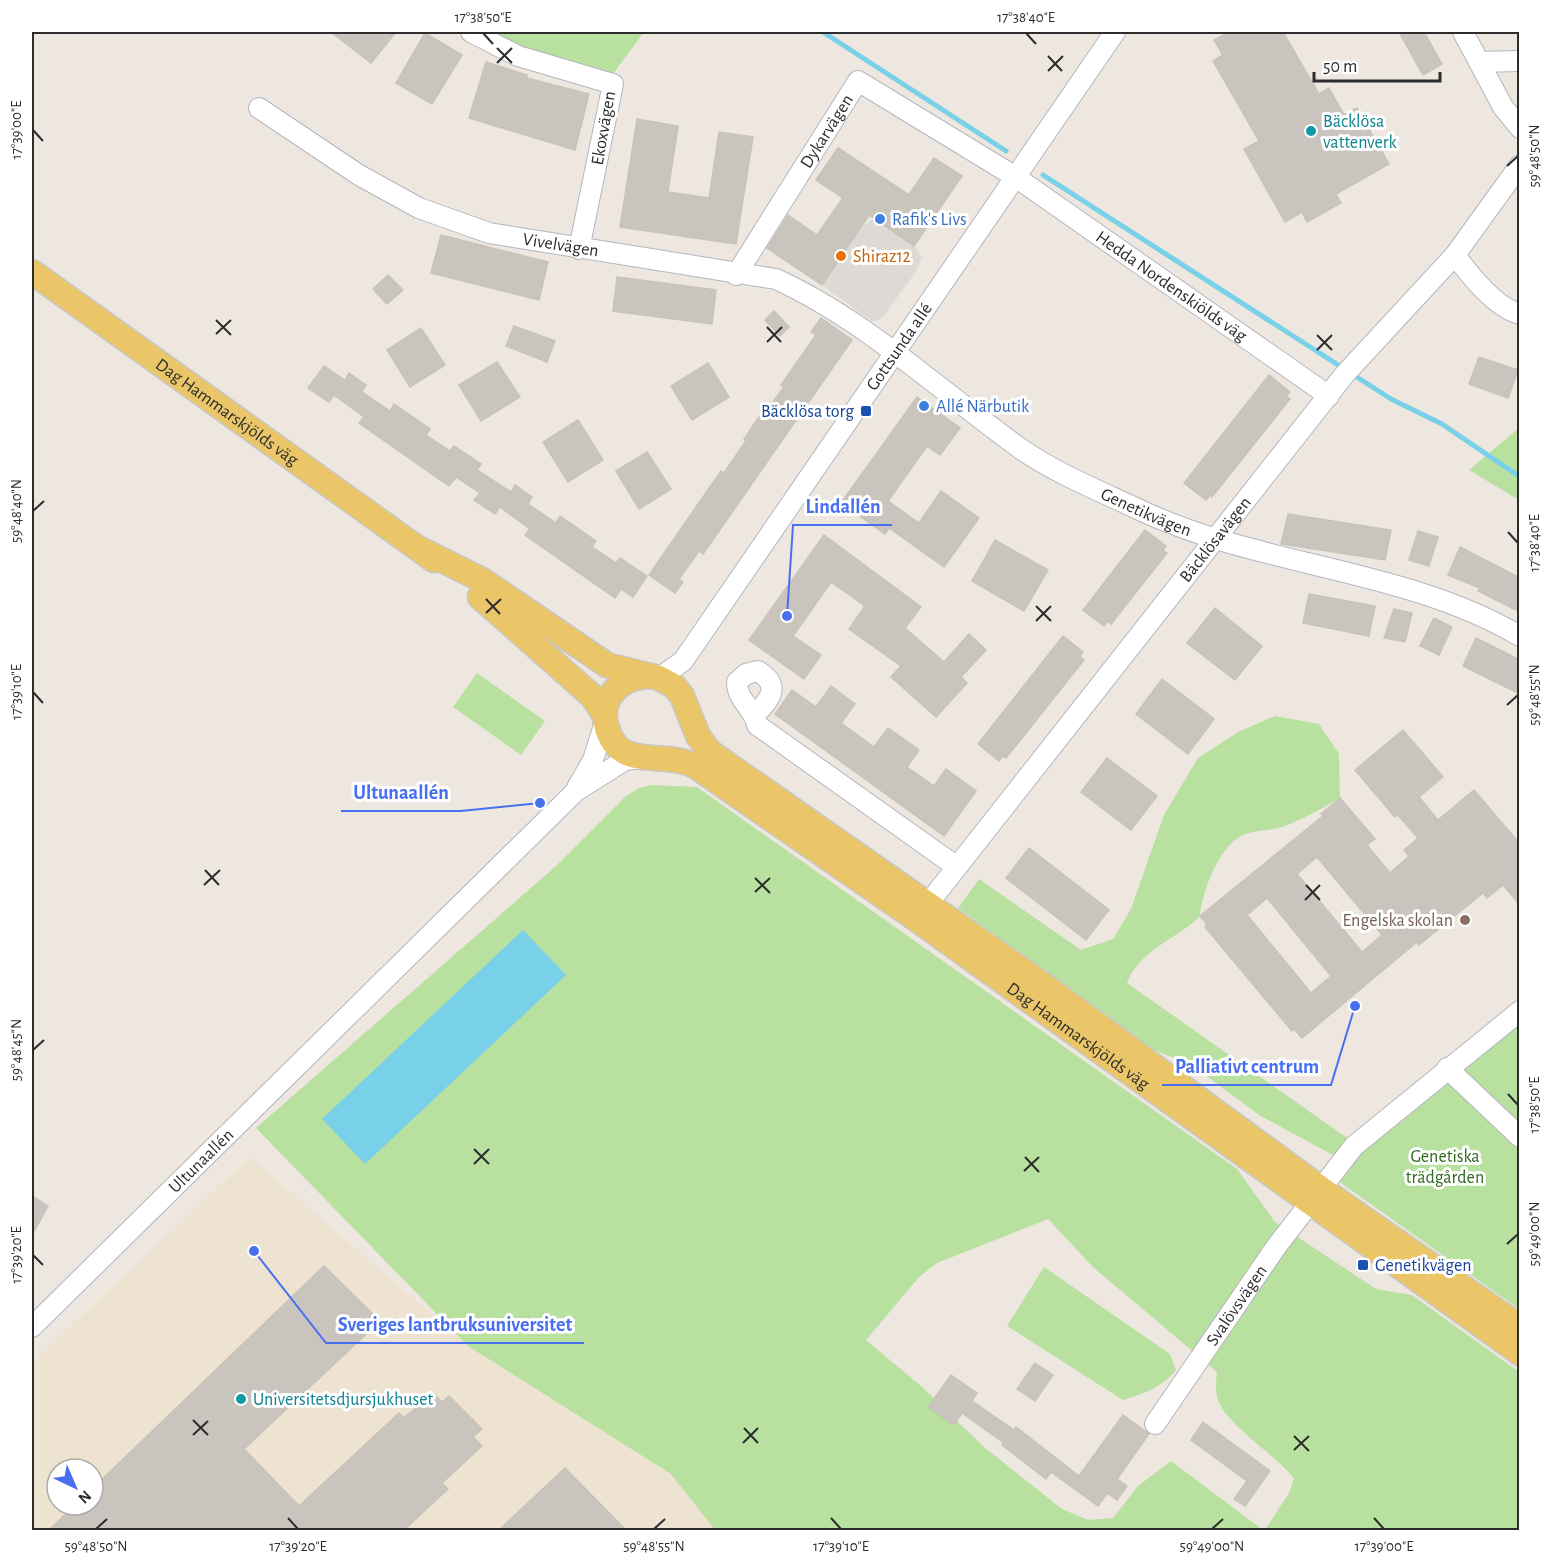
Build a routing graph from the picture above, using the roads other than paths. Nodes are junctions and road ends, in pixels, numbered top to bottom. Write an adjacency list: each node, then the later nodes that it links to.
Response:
1 (471, 32): 10 (street, Ekoxvägen)
2 (1115, 32): 9 (street, Gottsunda allé)
3 (1463, 32): 5 (street)
4 (1520, 61): 5 (street)
5 (1479, 62): 7 (street)
6 (259, 108): 10 (street, Vivelvägen)
7 (1520, 128)
8 (1520, 165): 11 (street, Bäcklösavägen)
9 (1014, 176): 13 (street, Dykarvägen); 16 (street, Gottsunda allé); 17 (street, Hedda Nordenskiölds väg)
10 (579, 249): 13 (street, Vivelvägen)
11 (1455, 255): 14 (street); 17 (street, Bäcklösavägen)
12 (32, 272): 19 (main road, Dag Hammarskjölds väg)
13 (736, 274): 15 (street, Vivelvägen)
14 (1520, 314)
15 (877, 339): 16 (street, Genetikvägen)
16 (894, 354): 18 (street, Genetikvägen); 21 (street, Gottsunda allé)
17 (1329, 396): 18 (street, Bäcklösavägen)
18 (1216, 538): 20 (street, Genetikvägen); 28 (street, Bäcklösavägen)
19 (422, 550): 22 (main road, Dag Hammarskjölds väg); 25 (main road, Dag Hammarskjölds väg)
20 (1520, 636)
21 (683, 661): 22 (street, Gottsunda allé); 23 (street)
22 (655, 677): 23 (main road, Dag Hammarskjölds väg); 25 (main road)
23 (685, 703): 26 (main road); 29 (main road, Dag Hammarskjölds väg)
24 (755, 715): 28 (street)
25 (605, 718): 26 (main road, Dag Hammarskjölds väg); 27 (street, Ultunaallén)
26 (649, 758): 27 (street, Ultunaallén); 29 (main road, Dag Hammarskjölds väg)
27 (576, 791): 34 (street, Ultunaallén)
28 (957, 867): 29 (street, Bäcklösavägen)
29 (922, 912): 33 (main road, Dag Hammarskjölds väg)
30 (1520, 1011): 31 (street)
31 (1448, 1068): 32 (street); 33 (street)
32 (1520, 1137)
33 (1315, 1195): 35 (main road, Dag Hammarskjölds väg); 36 (main road, Dag Hammarskjölds väg); 37 (street, Svalövsvägen)
34 (32, 1327)
35 (1520, 1327)
36 (1520, 1353)
37 (1155, 1424)

